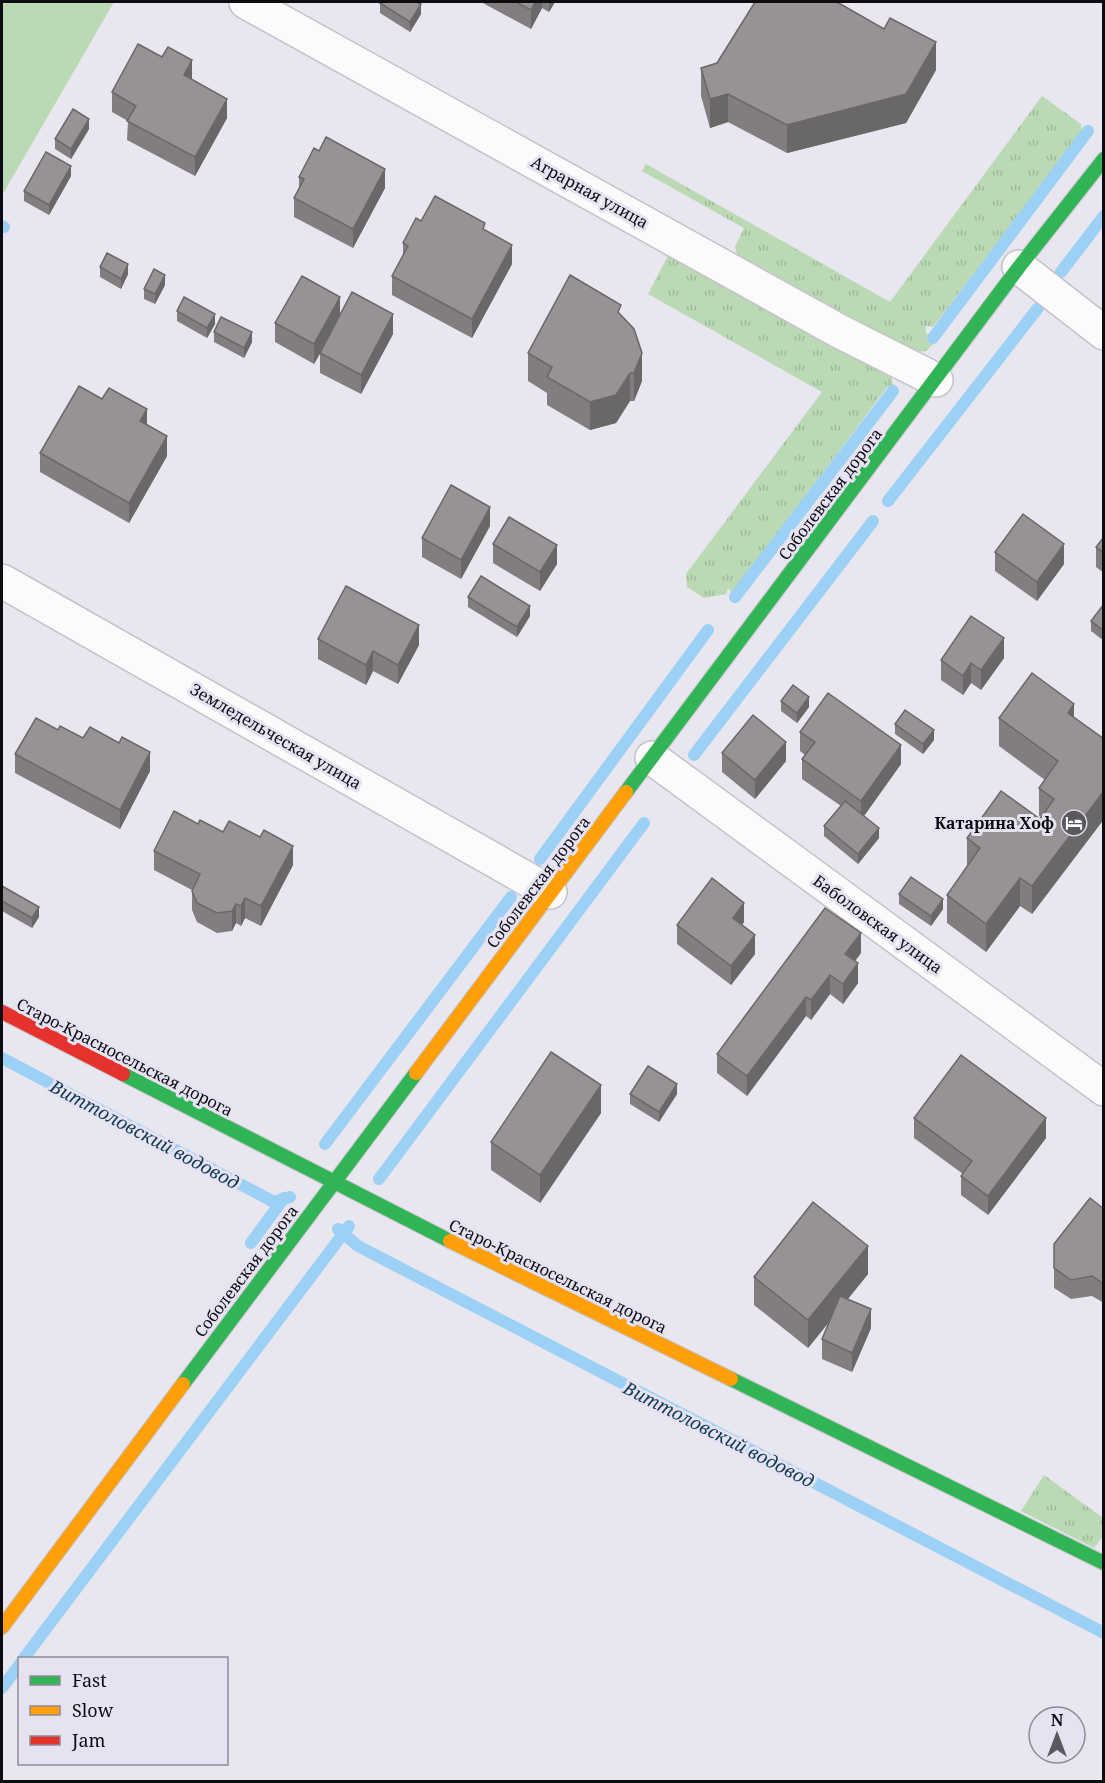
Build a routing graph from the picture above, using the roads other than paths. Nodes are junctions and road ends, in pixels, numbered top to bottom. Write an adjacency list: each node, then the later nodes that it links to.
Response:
1 (246, 2): 5 (street, Аграрная улица)
2 (1104, 159): 3 (street, Соболевская дорога)
3 (1019, 267): 4 (street); 5 (street, Соболевская дорога)
4 (1104, 333)
5 (936, 380): 7 (street, Соболевская дорога)
6 (2, 581): 8 (street, Земледельческая улица)
7 (652, 758): 8 (street, Соболевская дорога); 10 (street, Баболовская улица)
8 (550, 892): 11 (street, Соболевская дорога)
9 (2, 1012): 11 (street, Старо-Красносельская дорога)
10 (1104, 1089)
11 (333, 1184): 12 (street, Старо-Красносельская дорога); 13 (street, Соболевская дорога)
12 (1104, 1563)
13 (2, 1627)

